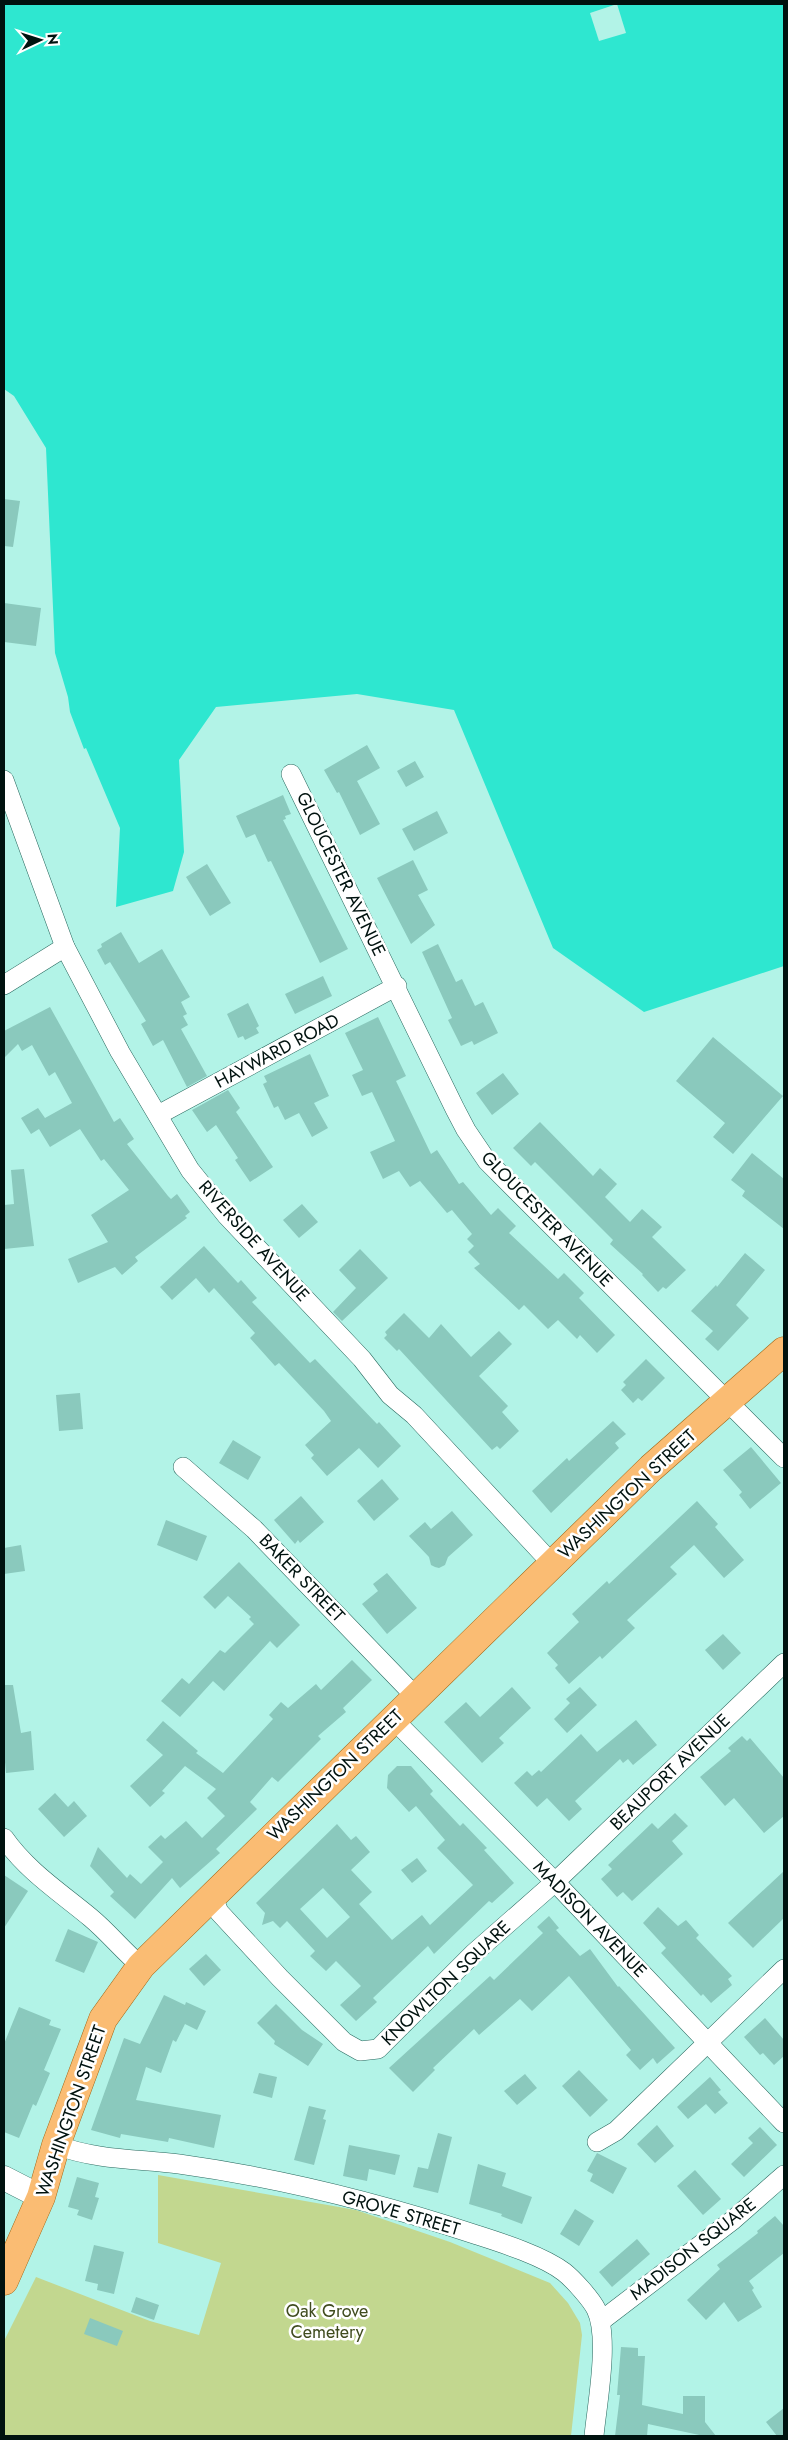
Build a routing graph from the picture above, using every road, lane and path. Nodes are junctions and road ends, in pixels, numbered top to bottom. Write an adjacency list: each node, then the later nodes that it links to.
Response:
1 (292, 774): 5 (street, GLOUCESTER AVENUE)
2 (4, 780): 3 (street, RIVERSIDE AVENUE)
3 (65, 947): 4 (street); 6 (street, RIVERSIDE AVENUE)
4 (4, 985)
5 (397, 986): 6 (street, HAYWARD ROAD); 8 (street, GLOUCESTER AVENUE)
6 (158, 1115): 11 (street, RIVERSIDE AVENUE)
7 (784, 1351): 8 (main road, WASHINGTON STREET)
8 (728, 1401): 9 (street, GLOUCESTER AVENUE); 11 (main road, WASHINGTON STREET)
9 (784, 1458)
10 (183, 1467): 13 (street, BAKER STREET)
11 (554, 1562): 13 (main road, WASHINGTON STREET)
12 (784, 1663): 16 (street, BEAUPORT AVENUE)
13 (416, 1696): 14 (main road, WASHINGTON STREET)
14 (393, 1719): 16 (street, MADISON AVENUE); 17 (main road, WASHINGTON STREET)
15 (4, 1838): 18 (street)
16 (555, 1882): 17 (street, KNOWLTON SQUARE); 20 (street, MADISON AVENUE)
17 (212, 1895): 18 (main road, WASHINGTON STREET)
18 (141, 1966): 23 (main road, WASHINGTON STREET)
19 (784, 1969): 20 (street)
20 (709, 2043): 21 (street, MADISON AVENUE); 22 (street)
21 (784, 2123)
22 (597, 2142)
23 (56, 2145): 26 (main road, WASHINGTON STREET); 28 (street, GROVE STREET)
24 (784, 2175): 28 (street, MADISON SQUARE)
25 (4, 2178): 26 (street)
26 (41, 2198): 27 (main road, WASHINGTON STREET)
27 (4, 2281)
28 (601, 2321): 29 (street, GROVE STREET)
29 (594, 2436)

